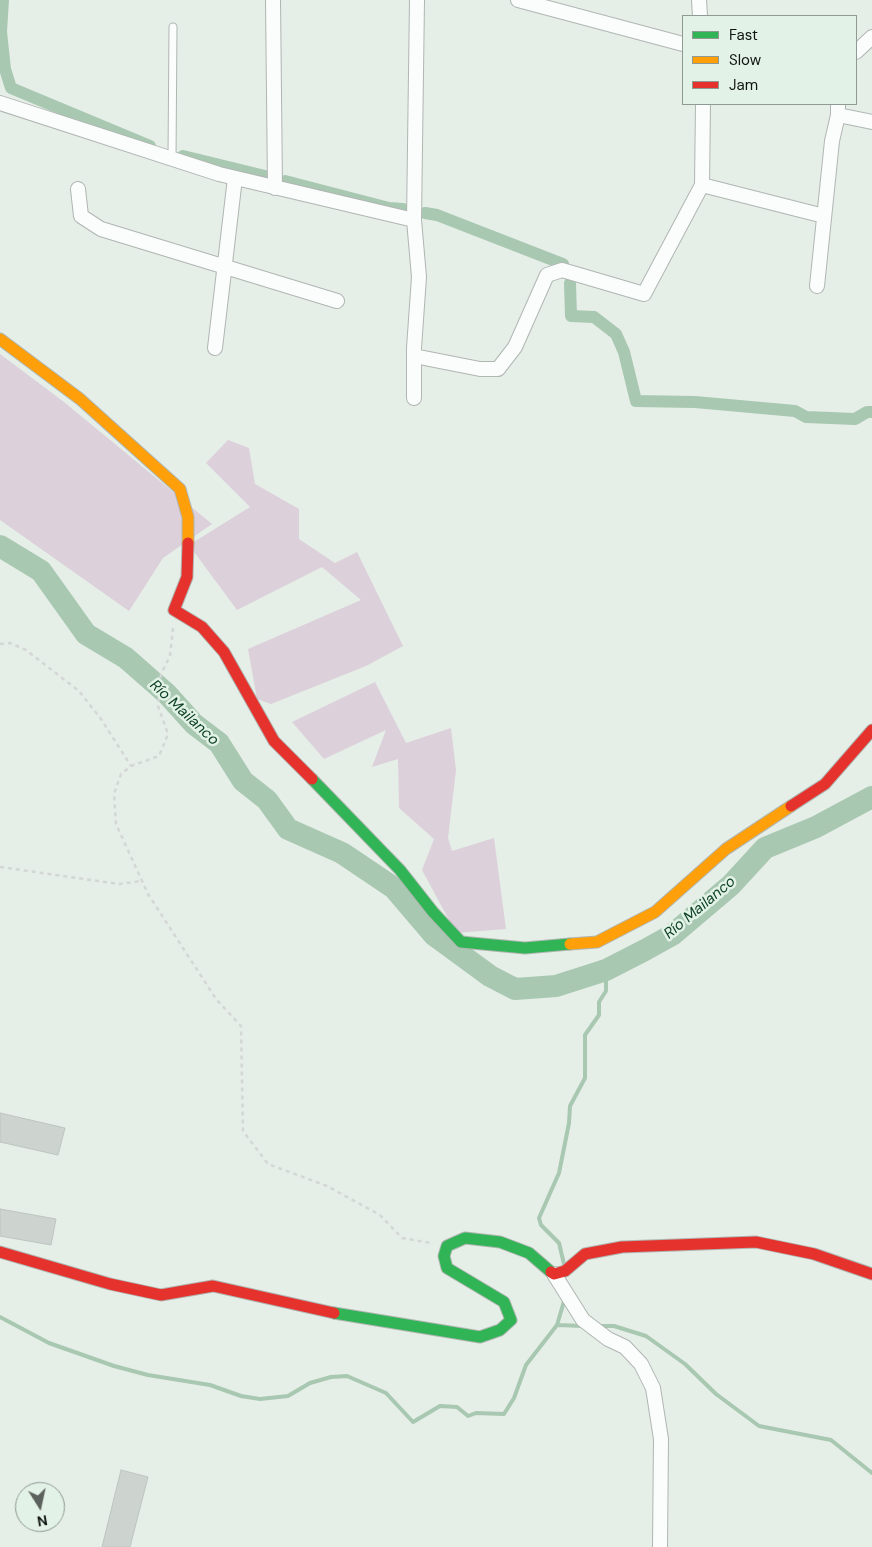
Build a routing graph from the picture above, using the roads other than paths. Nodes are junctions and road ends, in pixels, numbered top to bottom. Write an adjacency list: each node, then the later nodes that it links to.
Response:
1 (272, 0): 17 (street)
2 (417, 0): 20 (street)
3 (518, 0): 8 (street)
4 (699, 0): 5 (street)
5 (700, 15)
6 (173, 27): 14 (lane)
7 (872, 37): 9 (street)
8 (682, 44)
9 (857, 51)
10 (0, 103): 14 (street)
11 (703, 105): 16 (street)
12 (838, 109): 13 (street); 19 (street)
13 (872, 122)
14 (172, 158): 15 (street)
15 (235, 178): 17 (street); 21 (street)
16 (702, 185): 19 (street); 26 (street)
17 (275, 188): 20 (street)
18 (78, 189): 21 (street)
19 (824, 216): 22 (street)
20 (414, 220): 26 (street)
21 (224, 269): 23 (street); 25 (street)
22 (817, 286)
23 (337, 302)
24 (0, 339): 28 (street)
25 (215, 348)
26 (414, 356): 27 (street)
27 (414, 398)
28 (872, 730)
29 (0, 1252): 30 (street)
30 (554, 1274): 31 (street); 32 (street)
31 (872, 1274)
32 (660, 1547)

